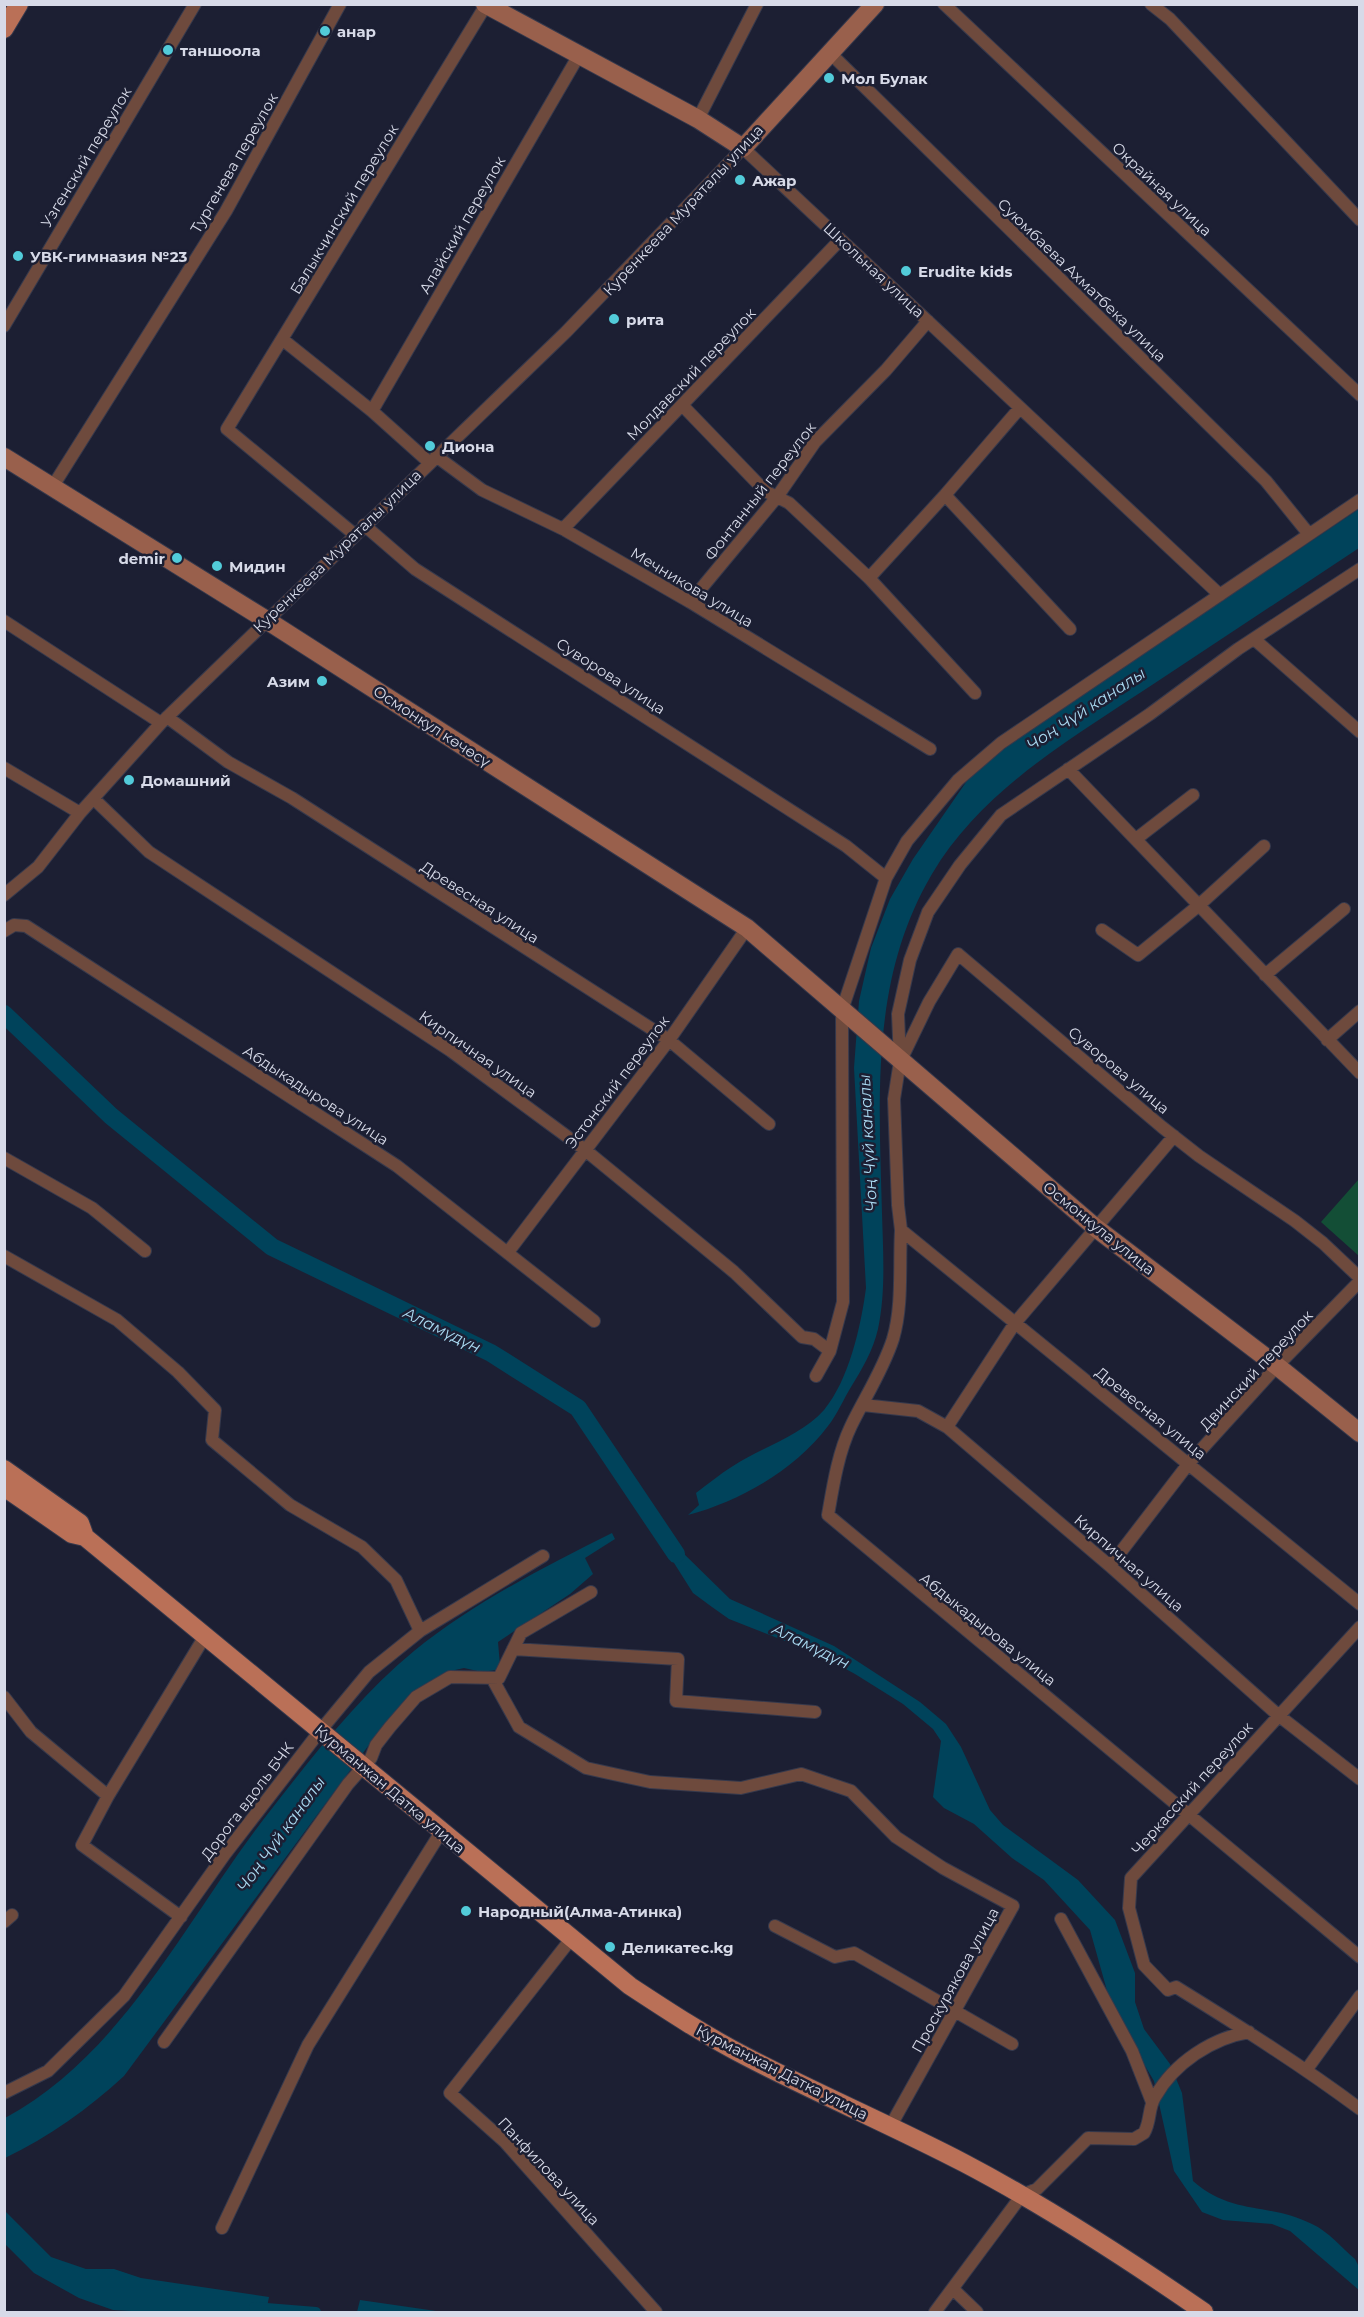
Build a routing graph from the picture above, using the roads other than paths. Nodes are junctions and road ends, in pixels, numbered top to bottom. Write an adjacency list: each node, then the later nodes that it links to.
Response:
1 (19, 4): 9 (main road)
2 (195, 4): 17 (street, Узгенский переулок)
3 (340, 4): 25 (street, Тургенева переулок)
4 (874, 4): 10 (street, Куренкеева Мураталы улица)
5 (944, 4): 19 (street, Окрайная улица)
6 (1150, 4): 14 (street)
7 (485, 5): 11 (street, Школьная улица); 18 (street, Балыкчинский переулок)
8 (751, 6): 12 (street)
9 (4, 29)
10 (830, 52): 13 (street, Куренкеева Мураталы улица); 31 (street, Суюмбаева Ахматбека улица)
11 (579, 55): 12 (street, Школьная улица); 22 (street, Алайский переулок)
12 (698, 119): 13 (street, Школьная улица)
13 (743, 148): 15 (street, Школьная улица); 24 (street, Куренкеева Мураталы улица)
14 (1359, 220)
15 (840, 240): 16 (street, Школьная улица); 20 (street, Молдавский переулок)
16 (928, 321): 21 (street, Школьная улица); 27 (street, Фонтанный переулок)
17 (4, 326)
18 (282, 339): 22 (street, Мечникова улица); 32 (street, Балыкчинский переулок)
19 (1359, 395)
20 (682, 405): 27 (street); 30 (street, Молдавский переулок)
21 (1019, 409): 26 (street); 35 (street, Школьная улица)
22 (372, 411): 24 (street, Мечникова улица)
23 (4, 457): 25 (street, Осмонкул көчөсү)
24 (433, 460): 29 (street, Куренкеева Мураталы улица); 30 (street, Мечникова улица)
25 (53, 486): 38 (street, Осмонкул көчөсү)
26 (945, 495): 34 (street); 39 (street)
27 (777, 497): 34 (street); 36 (street, Фонтанный переулок)
28 (1359, 500): 31 (street)
29 (364, 525): 32 (street, Куренкеева Мураталы улица); 52 (street, Суворова улица)
30 (563, 529): 36 (street, Мечникова улица)
31 (1308, 533): 35 (street)
32 (354, 534): 38 (street, Куренкеева Мураталы улица)
33 (1359, 569): 40 (street)
34 (869, 578): 41 (street)
35 (1220, 595): 52 (street)
36 (690, 602): 44 (street, Мечникова улица)
37 (4, 621): 42 (street, Древесная улица)
38 (268, 621): 42 (street, Куренкеева Мураталы улица); 56 (street, Осмонкул көчөсү)
39 (1070, 629)
40 (1254, 639): 43 (street); 46 (street)
41 (975, 693)
42 (164, 720): 48 (street, Куренкеева Мураталы улица); 62 (street, Древесная улица)
43 (1359, 732)
44 (930, 749)
45 (4, 768): 49 (street)
46 (1068, 769): 50 (street); 64 (street)
47 (1193, 795): 50 (street)
48 (95, 800): 49 (street, Куренкеева Мураталы улица); 68 (street, Кирпичная улица)
49 (80, 813): 53 (street, Куренкеева Мураталы улица)
50 (1136, 839): 54 (street)
51 (1264, 846): 54 (street)
52 (886, 878): 61 (street)
53 (4, 895)
54 (1198, 906): 57 (street); 59 (street)
55 (1344, 909): 59 (street)
56 (747, 928): 61 (street, Осмонкул көчөсү); 62 (street, Эстонский переулок)
57 (1102, 930)
58 (4, 931): 73 (street, Абдыкадырова улица)
59 (1264, 975): 63 (street)
60 (1359, 1011): 63 (street)
61 (844, 1012): 64 (street, Осмонкула улица); 78 (street)
62 (669, 1040): 66 (street, Древесная улица); 68 (street, Эстонский переулок)
63 (1327, 1040): 65 (street)
64 (896, 1057): 67 (street, Суворова улица); 70 (street, Осмонкула улица); 71 (street, Абдыкадырова улица)
65 (1359, 1073)
66 (769, 1124)
67 (1174, 1136): 70 (street); 75 (street, Суворова улица)
68 (584, 1149): 73 (street, Эстонский переулок); 78 (street, Кирпичная улица)
69 (4, 1158): 72 (street)
70 (1096, 1228): 77 (street); 79 (street, Осмонкула улица)
71 (902, 1230): 77 (street, Древесная улица); 81 (street, Абдыкадырова улица)
72 (145, 1251)
73 (508, 1252): 76 (street, Абдыкадырова улица)
74 (4, 1256): 93 (street)
75 (1359, 1280): 79 (street, Двинский переулок)
76 (594, 1321)
77 (1015, 1323): 82 (street); 84 (street, Древесная улица)
78 (830, 1351): 80 (street)
79 (1277, 1366): 83 (street, Осмонкула улица); 84 (street, Двинский переулок)
80 (816, 1376)
81 (863, 1405): 82 (street, Кирпичная улица); 104 (street, Абдыкадырова улица)
82 (947, 1426): 89 (street, Кирпичная улица)
83 (1359, 1433)
84 (1189, 1463): 89 (street, Двинский переулок); 91 (street, Древесная улица)
85 (4, 1469): 87 (main road, Курманжан Датка улица)
86 (4, 1487): 87 (main road, Курманжан Датка улица)
87 (85, 1537): 94 (main road, Курманжан Датка улица)
88 (543, 1556): 93 (street, Дорога вдоль БЧК)
89 (1110, 1566): 99 (street, Кирпичная улица)
90 (591, 1592): 95 (street)
91 (1359, 1604)
92 (1359, 1627): 99 (street, Черкасский переулок)
93 (420, 1631): 100 (street, Дорога вдоль БЧК)
94 (205, 1636): 100 (main road, Курманжан Датка улица); 103 (street)
95 (513, 1649): 96 (street); 98 (street)
96 (492, 1678): 101 (street); 112 (street, Проскурякова улица)
97 (4, 1697): 103 (street)
98 (815, 1712)
99 (1278, 1715): 102 (street, Кирпичная улица); 104 (street, Черкасский переулок)
100 (321, 1732): 101 (main road, Курманжан Датка улица); 106 (street, Дорога вдоль БЧК)
101 (362, 1767): 105 (main road, Курманжан Датка улица); 114 (street)
102 (1359, 1779)
103 (108, 1796): 106 (street)
104 (1188, 1815): 110 (street, Абдыкадырова улица); 113 (street, Черкасский переулок)
105 (441, 1832): 109 (main road, Курманжан Датка улица); 122 (street)
106 (181, 1917): 117 (street, Дорога вдоль БЧК)
107 (1061, 1919): 118 (street)
108 (776, 1926): 112 (street)
109 (571, 1939): 120 (main road, Курманжан Датка улица); 124 (street, Панфилова улица)
110 (1359, 1956)
111 (1359, 1996): 116 (street)
112 (956, 2012): 115 (street); 120 (street, Проскурякова улица)
113 (1249, 2032): 116 (street); 118 (street)
114 (164, 2042)
115 (1011, 2044)
116 (1307, 2069): 119 (street)
117 (4, 2093)
118 (1154, 2098): 121 (street)
119 (1359, 2109)
120 (890, 2127): 121 (main road, Курманжан Датка улица)
121 (1022, 2195): 123 (street); 127 (main road, Курманжан Датка улица)
122 (222, 2228)
123 (954, 2290): 125 (street); 126 (street)
124 (656, 2313)
125 (935, 2313)
126 (977, 2313)
127 (1204, 2313)

